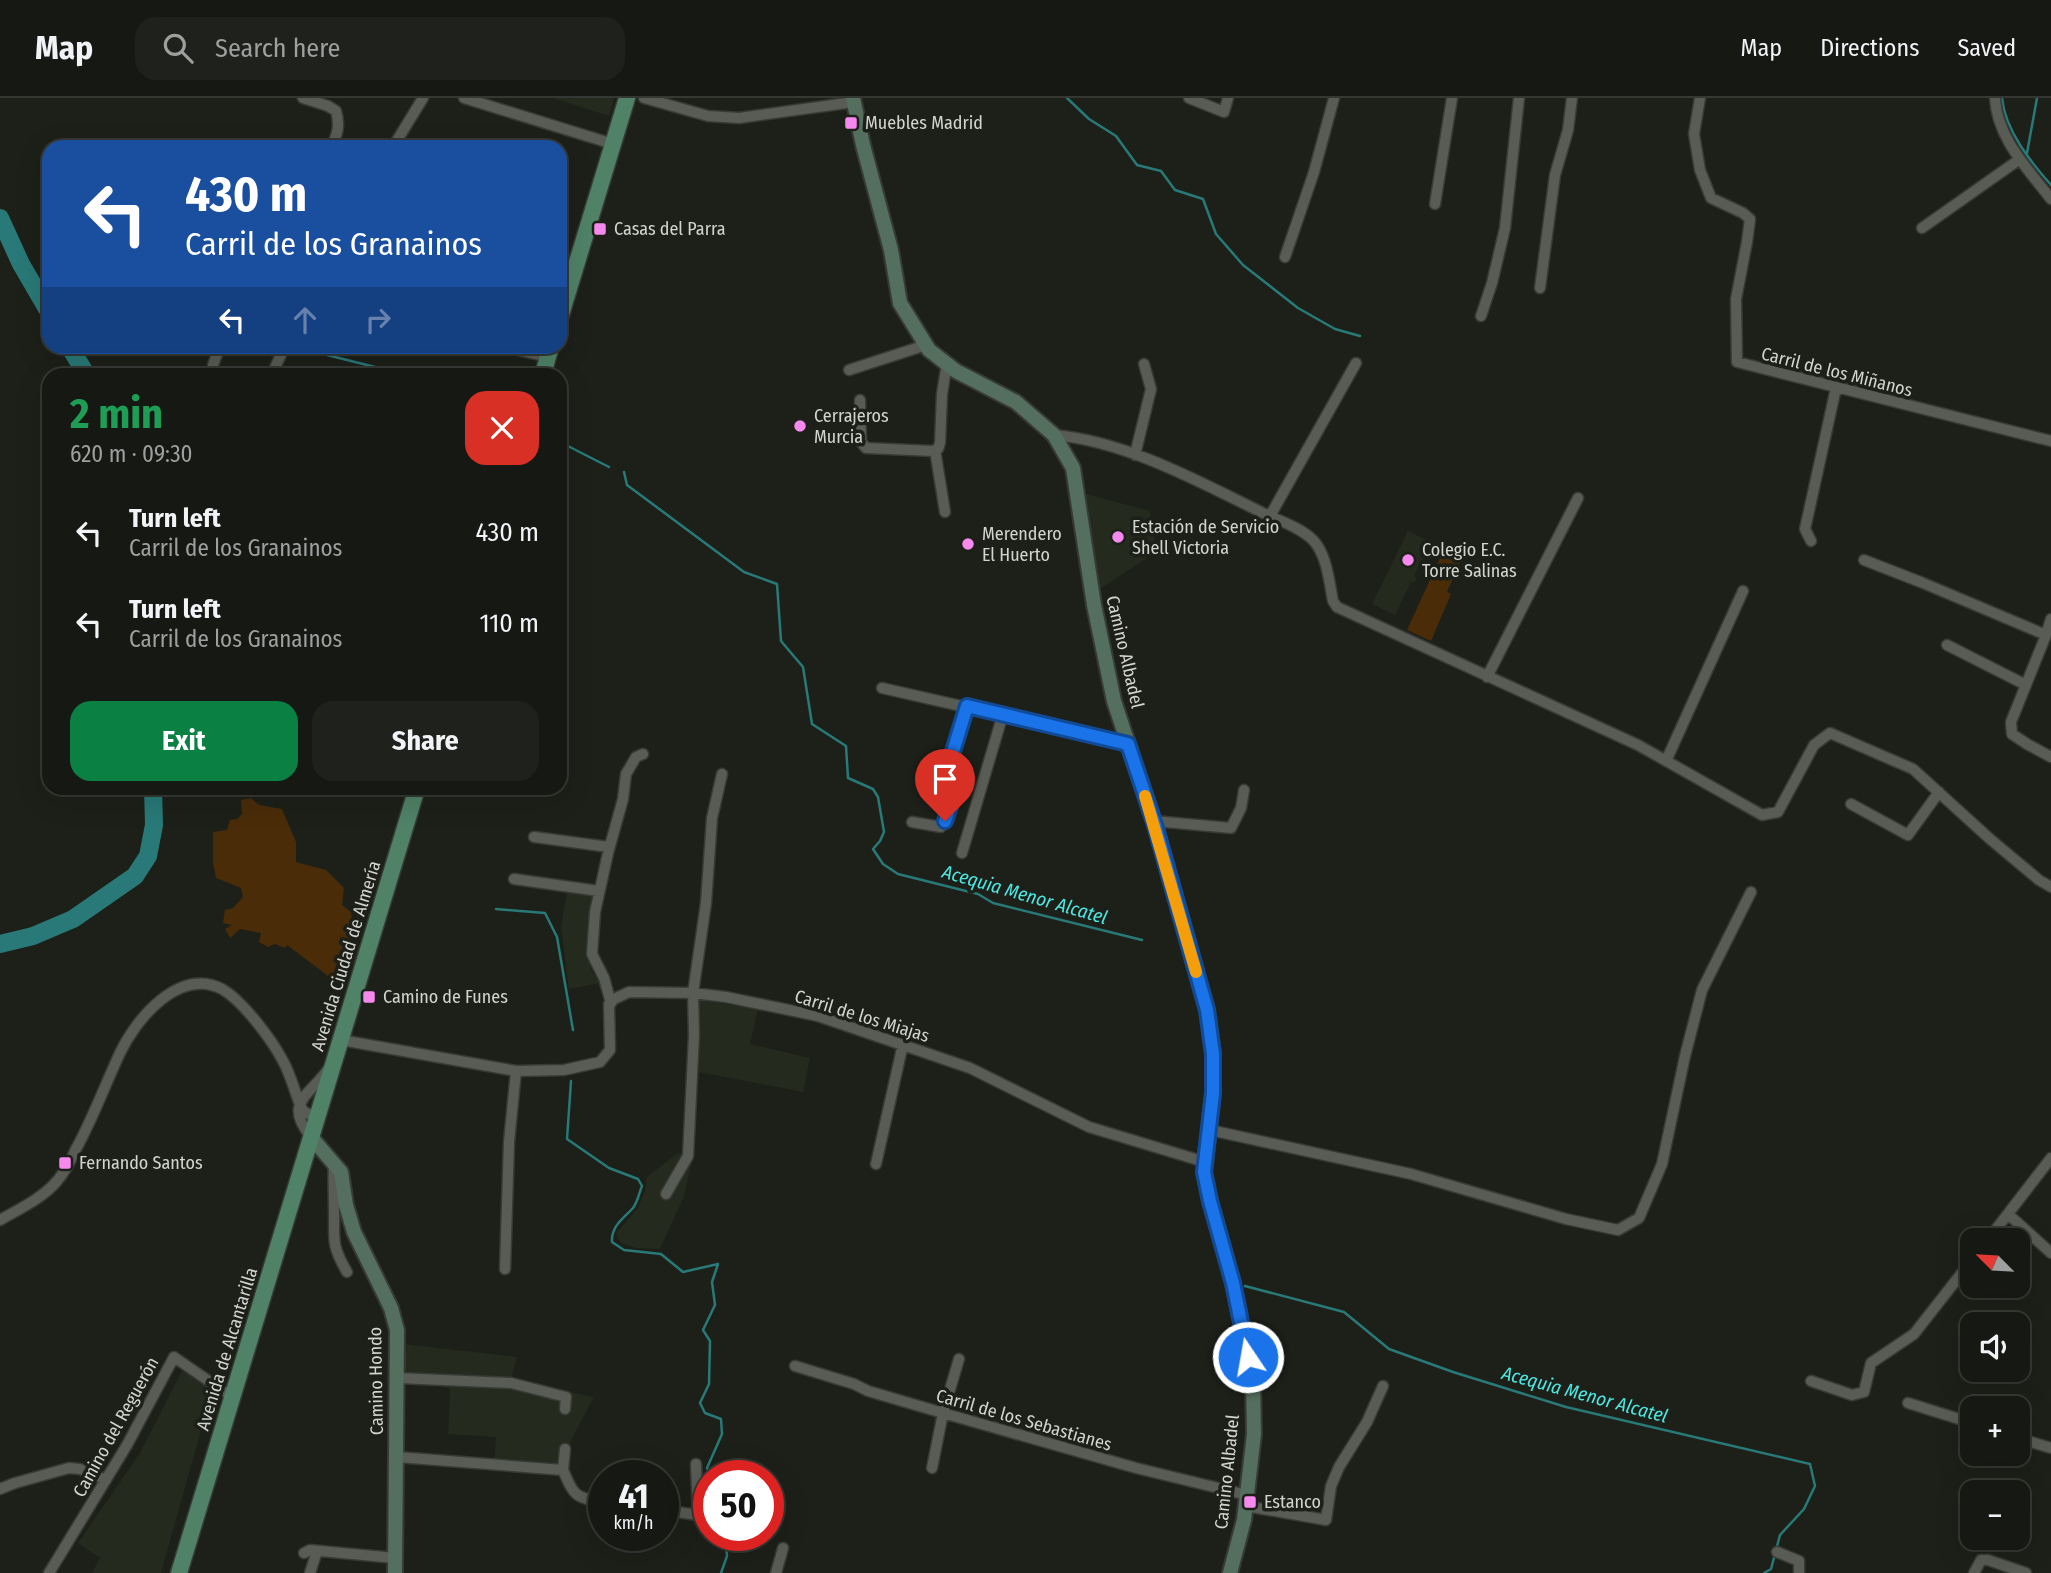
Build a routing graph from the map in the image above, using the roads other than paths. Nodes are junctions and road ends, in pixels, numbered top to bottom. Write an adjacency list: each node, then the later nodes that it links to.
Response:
1 (303, 98): 15 (street)
2 (423, 98): 16 (street)
3 (464, 98): 17 (street)
4 (627, 98): 17 (main road)
5 (644, 98): 14 (street)
6 (1189, 98): 7 (street)
7 (1228, 98)
8 (1334, 98): 22 (street)
9 (1452, 98): 20 (street)
10 (1519, 98): 25 (street)
11 (1572, 98): 23 (street)
12 (1700, 98): 31 (street, Carril de los Miñanos)
13 (1994, 98): 18 (street)
14 (854, 100): 26 (main road, Camino Albadel)
15 (334, 140)
16 (397, 140)
17 (613, 144): 24 (main road)
18 (2020, 159): 19 (street); 21 (street)
19 (2051, 199)
20 (1435, 204)
21 (1922, 228)
22 (1285, 257)
23 (1540, 288)
24 (567, 295)
25 (1481, 316)
26 (926, 345): 27 (main road, Camino Albadel); 30 (street)
27 (947, 363): 33 (main road, Camino Albadel); 35 (street)
28 (1356, 363): 39 (street)
29 (1144, 364): 36 (street)
30 (849, 370)
31 (1836, 388): 34 (street, Carril de los Miñanos); 40 (street)
32 (860, 400): 35 (street)
33 (1054, 435): 36 (street); 51 (main road, Camino Albadel)
34 (2051, 441)
35 (935, 450): 38 (street)
36 (1135, 455): 39 (street)
37 (1578, 498): 46 (street)
38 (945, 512)
39 (1270, 516): 46 (street)
40 (1811, 541)
41 (1864, 560): 44 (street)
42 (1743, 592): 54 (street)
43 (2051, 619): 44 (street)
44 (2046, 635): 47 (street)
45 (1947, 645): 47 (street)
46 (1487, 677): 54 (street)
47 (2026, 685): 53 (street)
48 (882, 688): 49 (street)
49 (967, 706): 50 (street); 61 (street)
50 (1003, 714): 51 (street); 64 (street)
51 (1128, 744): 60 (main road, Camino Albadel)
52 (643, 754): 63 (street)
53 (2051, 757)
54 (1666, 761): 57 (street)
55 (722, 775): 69 (street)
56 (1244, 790): 60 (street)
57 (1939, 792): 59 (street); 66 (street)
58 (415, 795): 71 (main road, Avenida Ciudad de Almería)
59 (1851, 804)
60 (1154, 821): 79 (main road, Camino Albadel)
61 (912, 822)
62 (534, 836): 63 (street)
63 (609, 846): 67 (street)
64 (961, 853)
65 (514, 879): 67 (street)
66 (2051, 887)
67 (600, 891): 70 (street)
68 (1751, 892): 79 (street)
69 (693, 993): 70 (street, Carril de los Miajas); 72 (street, Carril de los Miajas); 86 (street)
70 (611, 1003): 74 (street)
71 (341, 1040): 73 (main road, Avenida Ciudad de Almería); 74 (street)
72 (903, 1044): 83 (street, Carril de los Miajas); 84 (street)
73 (335, 1059): 76 (street); 78 (main road, Avenida Ciudad de Almería)
74 (516, 1071): 93 (street)
75 (291, 1077): 76 (street); 77 (street); 88 (street)
76 (319, 1080): 77 (street)
77 (300, 1103): 78 (street); 80 (street)
78 (318, 1114): 80 (main road, Avenida Ciudad de Almería)
79 (1210, 1130): 83 (main road, Camino Albadel)
80 (311, 1136): 82 (main road, Camino Hondo); 85 (main road, Avenida de Alcantarilla)
81 (2051, 1158): 87 (street)
82 (333, 1161): 85 (main road); 90 (street); 91 (main road, Camino Hondo)
83 (1205, 1162): 115 (main road, Camino Albadel)
84 (876, 1164)
85 (302, 1169): 101 (main road, Avenida de Alcantarilla)
86 (666, 1194)
87 (2008, 1214): 89 (street); 92 (street)
88 (0, 1220)
89 (1997, 1228)
90 (333, 1230): 91 (street); 94 (street)
91 (354, 1232): 98 (main road, Camino Hondo)
92 (2051, 1252)
93 (505, 1269)
94 (348, 1272)
95 (1960, 1275): 99 (street)
96 (959, 1359): 104 (street)
97 (795, 1366): 104 (street, Carril de los Sebastianes)
98 (397, 1378): 103 (street); 109 (main road, Camino Hondo)
99 (1811, 1381)
100 (1384, 1386): 115 (street, Carril de los Sebastianes)
101 (232, 1397): 112 (street, Camino del Reguerón); 122 (main road, Avenida de Alcantarilla)
102 (1909, 1403): 105 (street)
103 (565, 1409)
104 (943, 1413): 110 (street); 115 (street, Carril de los Sebastianes)
105 (1960, 1419)
106 (2030, 1442): 107 (street)
107 (2051, 1448)
108 (565, 1449): 111 (street)
109 (397, 1457): 111 (street); 120 (main road, Camino Hondo)
110 (932, 1468)
111 (563, 1470): 114 (street)
112 (106, 1480): 113 (street); 121 (street, Camino del Reguerón)
113 (0, 1489)
114 (588, 1499)
115 (1246, 1501): 126 (main road, Camino Albadel)
116 (317, 1551): 119 (street); 120 (street); 123 (street)
117 (782, 1551): 125 (street)
118 (1777, 1552): 127 (street)
119 (304, 1553)
120 (395, 1558): 124 (main road, Camino Hondo)
121 (49, 1573)
122 (179, 1573)
123 (310, 1573)
124 (395, 1573)
125 (775, 1573)
126 (1230, 1573)
127 (1799, 1573)
128 (1974, 1573): 129 (street)
129 (2026, 1573)

